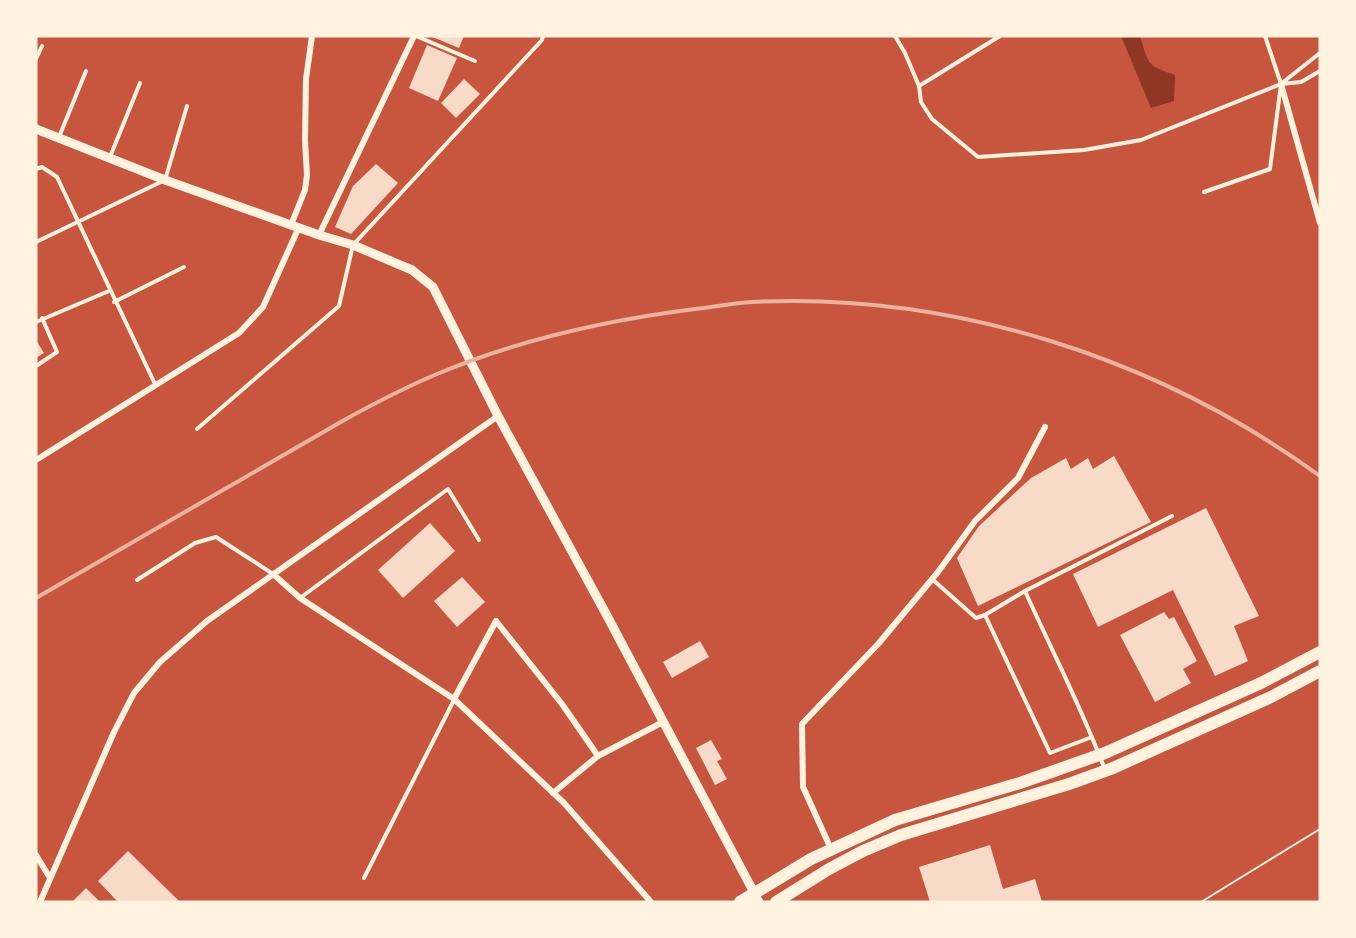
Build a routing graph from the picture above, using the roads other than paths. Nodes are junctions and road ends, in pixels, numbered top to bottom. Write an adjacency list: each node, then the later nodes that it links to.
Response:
1 (312, 36): 25 (street)
2 (415, 36): 10 (lane); 26 (street)
3 (543, 36): 28 (lane)
4 (895, 36): 15 (lane)
5 (1000, 36): 15 (lane)
6 (1265, 36): 14 (lane)
7 (42, 46): 9 (lane)
8 (1320, 52): 14 (lane)
9 (36, 59)
10 (475, 61)
11 (86, 71): 18 (lane)
12 (1320, 71): 14 (lane)
13 (140, 83): 19 (lane)
14 (1281, 84): 15 (lane); 22 (lane); 24 (street)
15 (919, 86)
16 (188, 106): 21 (lane)
17 (36, 129): 18 (street)
18 (58, 138): 19 (street)
19 (109, 158): 21 (street)
20 (36, 169): 23 (lane)
21 (165, 180): 23 (lane); 25 (street)
22 (1204, 192)
23 (79, 221): 27 (lane); 30 (lane)
24 (1320, 224)
25 (295, 226): 26 (street); 35 (street)
26 (319, 235): 28 (street)
27 (36, 242)
28 (353, 245): 36 (street); 38 (lane)
29 (184, 267): 31 (lane)
30 (109, 291): 31 (lane); 32 (lane)
31 (114, 302): 35 (lane)
32 (42, 318): 33 (lane); 34 (lane)
33 (36, 322)
34 (36, 366)
35 (155, 384): 39 (street)
36 (498, 416): 42 (street); 51 (street)
37 (1045, 427): 43 (street)
38 (197, 429)
39 (36, 460)
40 (1172, 516): 45 (lane)
41 (478, 540): 46 (lane)
42 (273, 574): 44 (lane); 46 (street); 61 (street)
43 (932, 579): 47 (lane); 59 (street)
44 (137, 580)
45 (1025, 591): 47 (lane); 52 (lane)
46 (300, 598): 50 (street)
47 (985, 615): 52 (lane)
48 (1320, 652): 53 (main road)
49 (1320, 671): 55 (main road)
50 (454, 699): 54 (street); 56 (street); 62 (lane)
51 (663, 722): 54 (street); 63 (street)
52 (1092, 737): 53 (lane)
53 (1100, 755): 55 (lane); 57 (main road)
54 (598, 756): 56 (street)
55 (1106, 770): 58 (main road)
56 (553, 793): 65 (street)
57 (914, 814): 58 (main road); 59 (main road)
58 (916, 830): 67 (main road)
59 (831, 849): 63 (main road)
60 (36, 855): 61 (street)
61 (51, 878): 64 (street)
62 (364, 878)
63 (756, 898): 66 (main road)
64 (40, 902)
65 (651, 902)
66 (740, 902)
67 (776, 902)

